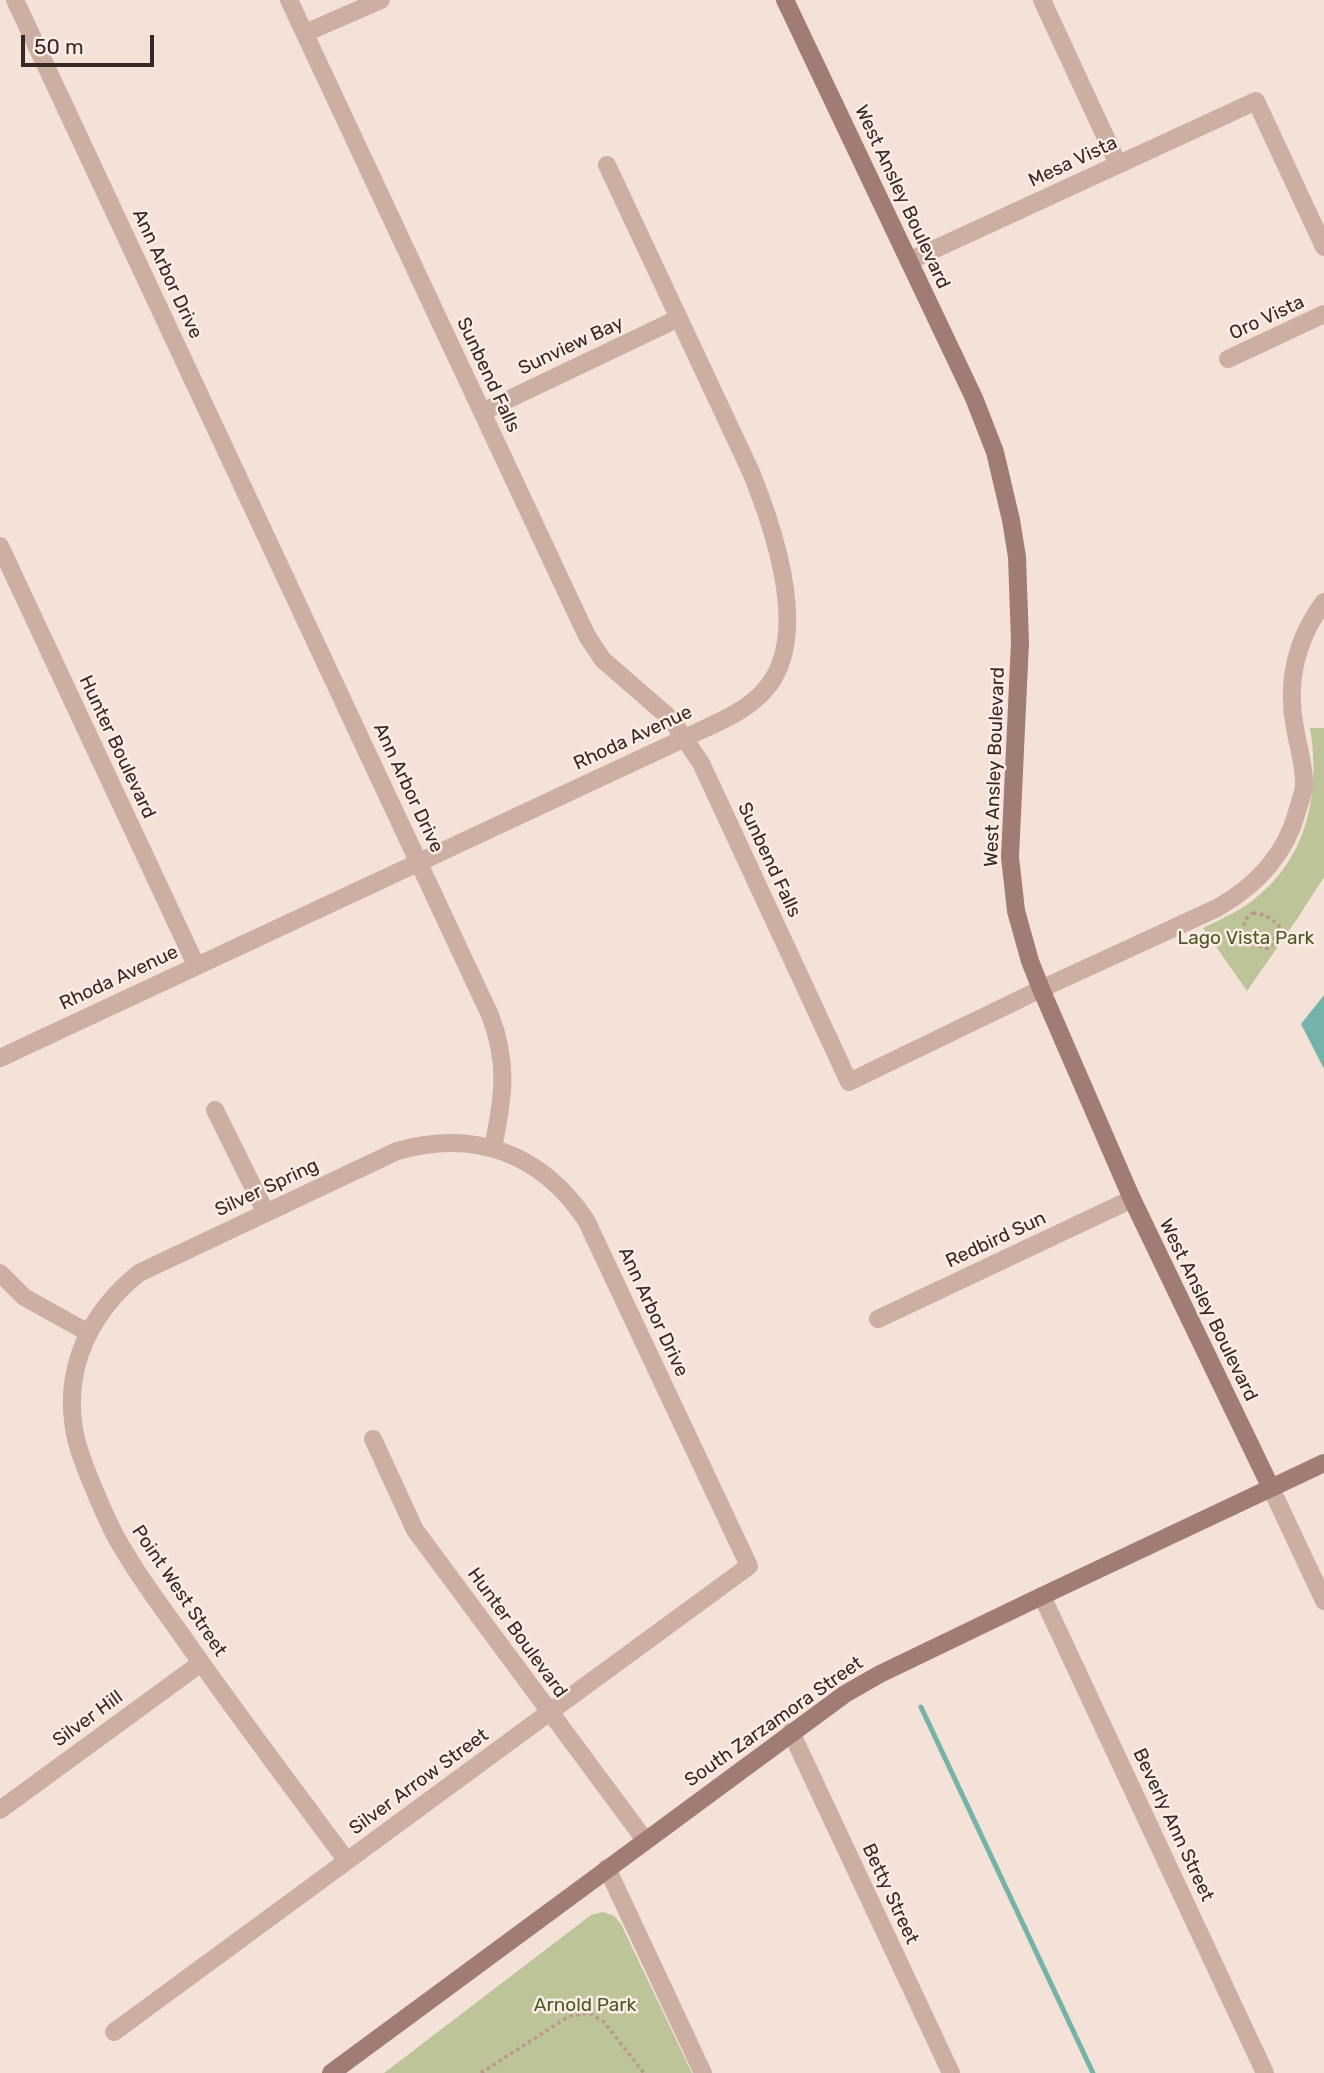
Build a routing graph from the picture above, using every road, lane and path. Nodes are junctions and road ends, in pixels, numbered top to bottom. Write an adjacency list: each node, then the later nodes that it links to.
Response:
1 (15, 0): 18 (street, Ann Arbor Drive)
2 (289, 0): 6 (street, Sunbend Falls)
3 (381, 0): 6 (street)
4 (785, 0): 10 (street, West Ansley Boulevard)
5 (1042, 0): 7 (street)
6 (304, 33): 14 (street, Sunbend Falls)
7 (1118, 164): 9 (street, Mesa Vista); 10 (street, Mesa Vista)
8 (607, 165): 12 (street, Rhoda Avenue)
9 (1324, 247)
10 (909, 261): 21 (street, West Ansley Boulevard)
11 (1324, 314): 13 (street, Oro Vista)
12 (679, 318): 14 (street, Sunview Bay); 17 (street, Rhoda Avenue)
13 (1228, 359)
14 (482, 412): 17 (street, Sunbend Falls)
15 (0, 546): 20 (street, Hunter Boulevard)
16 (1324, 602): 21 (street, Sunbend Falls)
17 (684, 737): 18 (street, Rhoda Avenue); 21 (street, Sunbend Falls)
18 (419, 862): 20 (street, Rhoda Avenue); 24 (street, Ann Arbor Drive)
19 (1250, 912): 19 (path)
20 (196, 965): 22 (street, Rhoda Avenue)
21 (1041, 989): 25 (street, West Ansley Boulevard)
22 (0, 1058)
23 (215, 1110): 26 (street)
24 (493, 1148): 26 (street, Silver Spring); 33 (street, Ann Arbor Drive)
25 (1132, 1199): 28 (street, Redbird Sun); 32 (street, West Ansley Boulevard)
26 (265, 1211): 29 (street, Silver Spring)
27 (0, 1273): 29 (street)
28 (878, 1319)
29 (87, 1332): 36 (street, Point West Street)
30 (373, 1439): 37 (street, Hunter Boulevard)
31 (1324, 1463): 32 (street, South Zarzamora Street)
32 (1271, 1488): 34 (street, South Zarzamora Street); 35 (street, West Ansley Boulevard)
33 (749, 1566): 37 (street, Silver Arrow Street)
34 (1042, 1596): 38 (street, South Zarzamora Street); 49 (street, Beverly Ann Street)
35 (1324, 1601)
36 (201, 1662): 39 (street, Silver Hill); 41 (street, Point West Street)
37 (550, 1712): 40 (street, Hunter Boulevard); 41 (street, Silver Arrow Street)
38 (791, 1732): 40 (street, South Zarzamora Street); 48 (street, Betty Street)
39 (0, 1810)
40 (645, 1840): 42 (street, South Zarzamora Street)
41 (347, 1861): 43 (street, Silver Arrow Street)
42 (607, 1868): 44 (street, South Zarzamora Street); 47 (street)
43 (114, 2032)
44 (331, 2073)
45 (481, 2073): 46 (path)
46 (645, 2073)
47 (703, 2073)
48 (951, 2073)
49 (1265, 2073)

